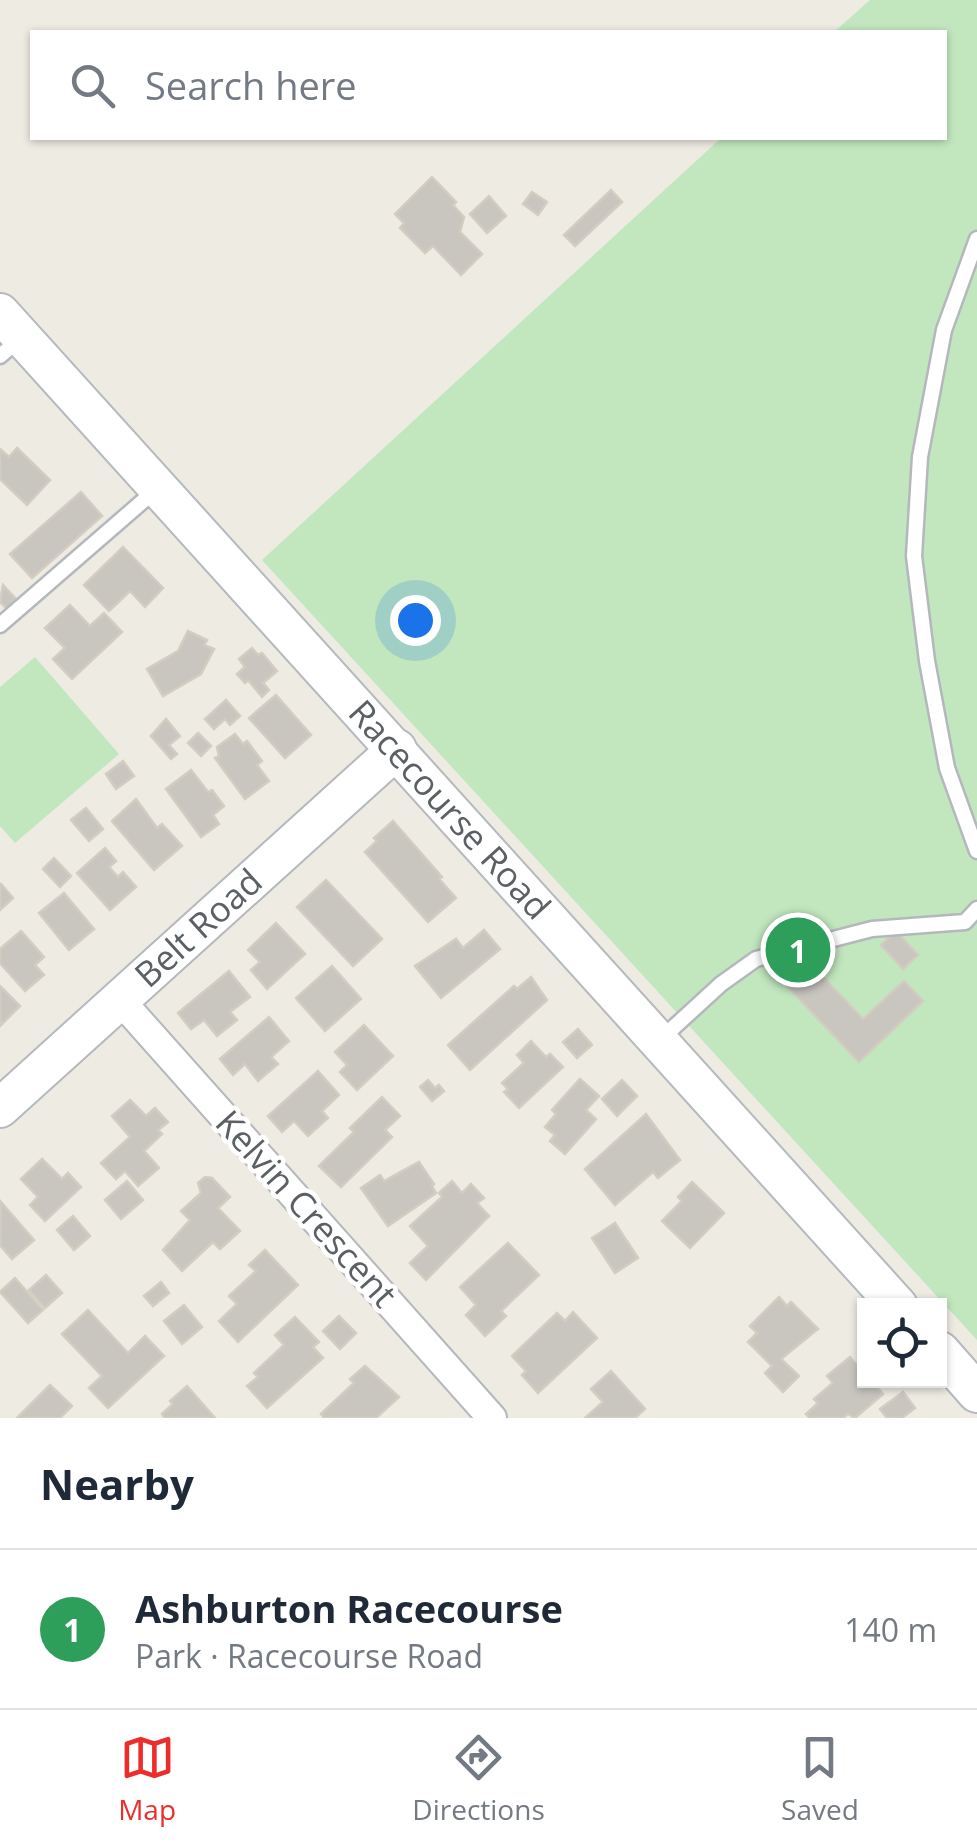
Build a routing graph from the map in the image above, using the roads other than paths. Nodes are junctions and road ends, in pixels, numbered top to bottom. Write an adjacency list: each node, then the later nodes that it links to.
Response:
1 (977, 239): 6 (lane)
2 (7, 336): 3 (street, Racecourse Road)
3 (159, 488): 4 (lane); 5 (street, Racecourse Road)
4 (0, 626)
5 (396, 749): 8 (street, Belt Road); 9 (street, Racecourse Road)
6 (977, 850)
7 (977, 908): 9 (lane)
8 (120, 1000): 10 (street, Belt Road); 14 (street, Kelvin Crescent)
9 (659, 1040): 11 (street, Racecourse Road)
10 (3, 1100)
11 (891, 1298)
12 (947, 1359): 13 (street)
13 (977, 1393)
14 (492, 1418)

